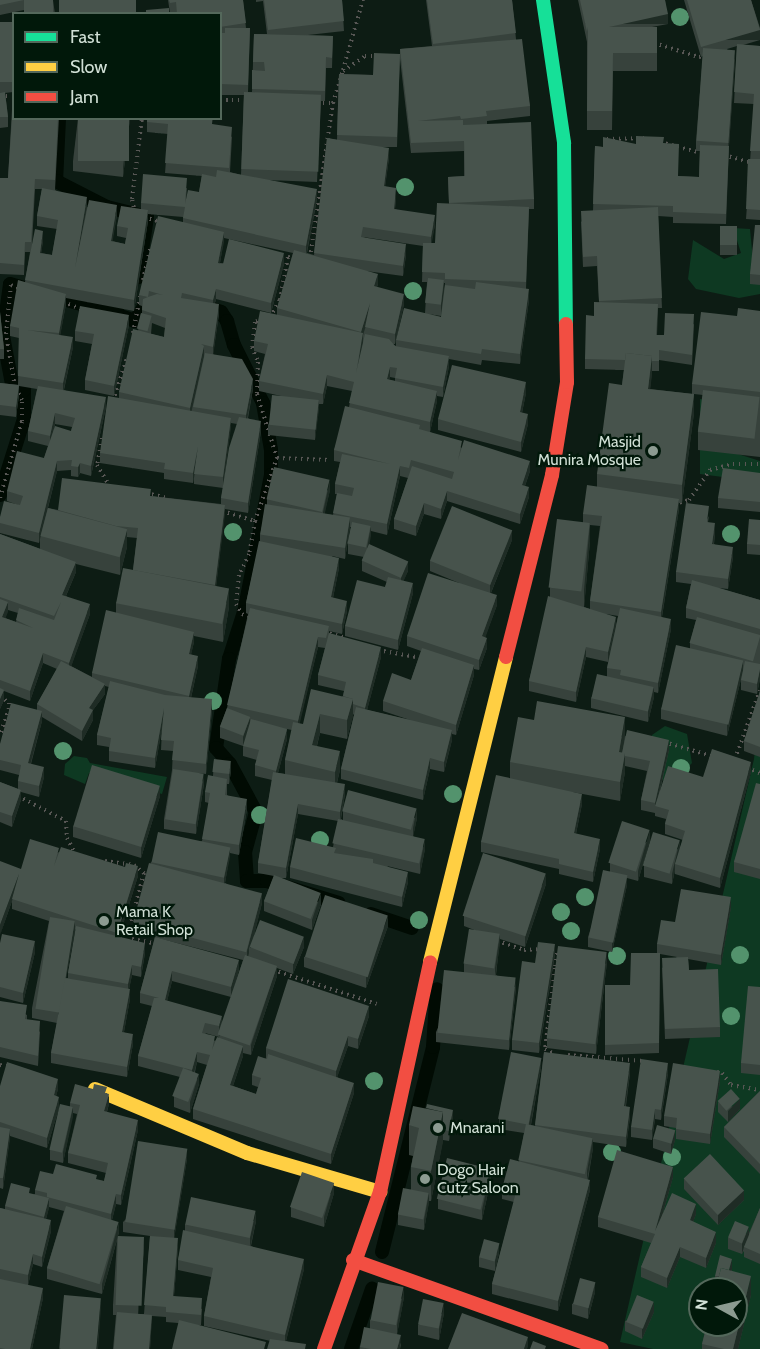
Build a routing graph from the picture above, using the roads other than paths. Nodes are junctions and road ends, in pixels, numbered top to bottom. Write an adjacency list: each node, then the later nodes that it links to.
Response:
1 (543, 0): 3 (street)
2 (95, 1089): 3 (street)
3 (380, 1192): 4 (street)
4 (353, 1260): 5 (street); 6 (street)
5 (324, 1349)
6 (602, 1349)

